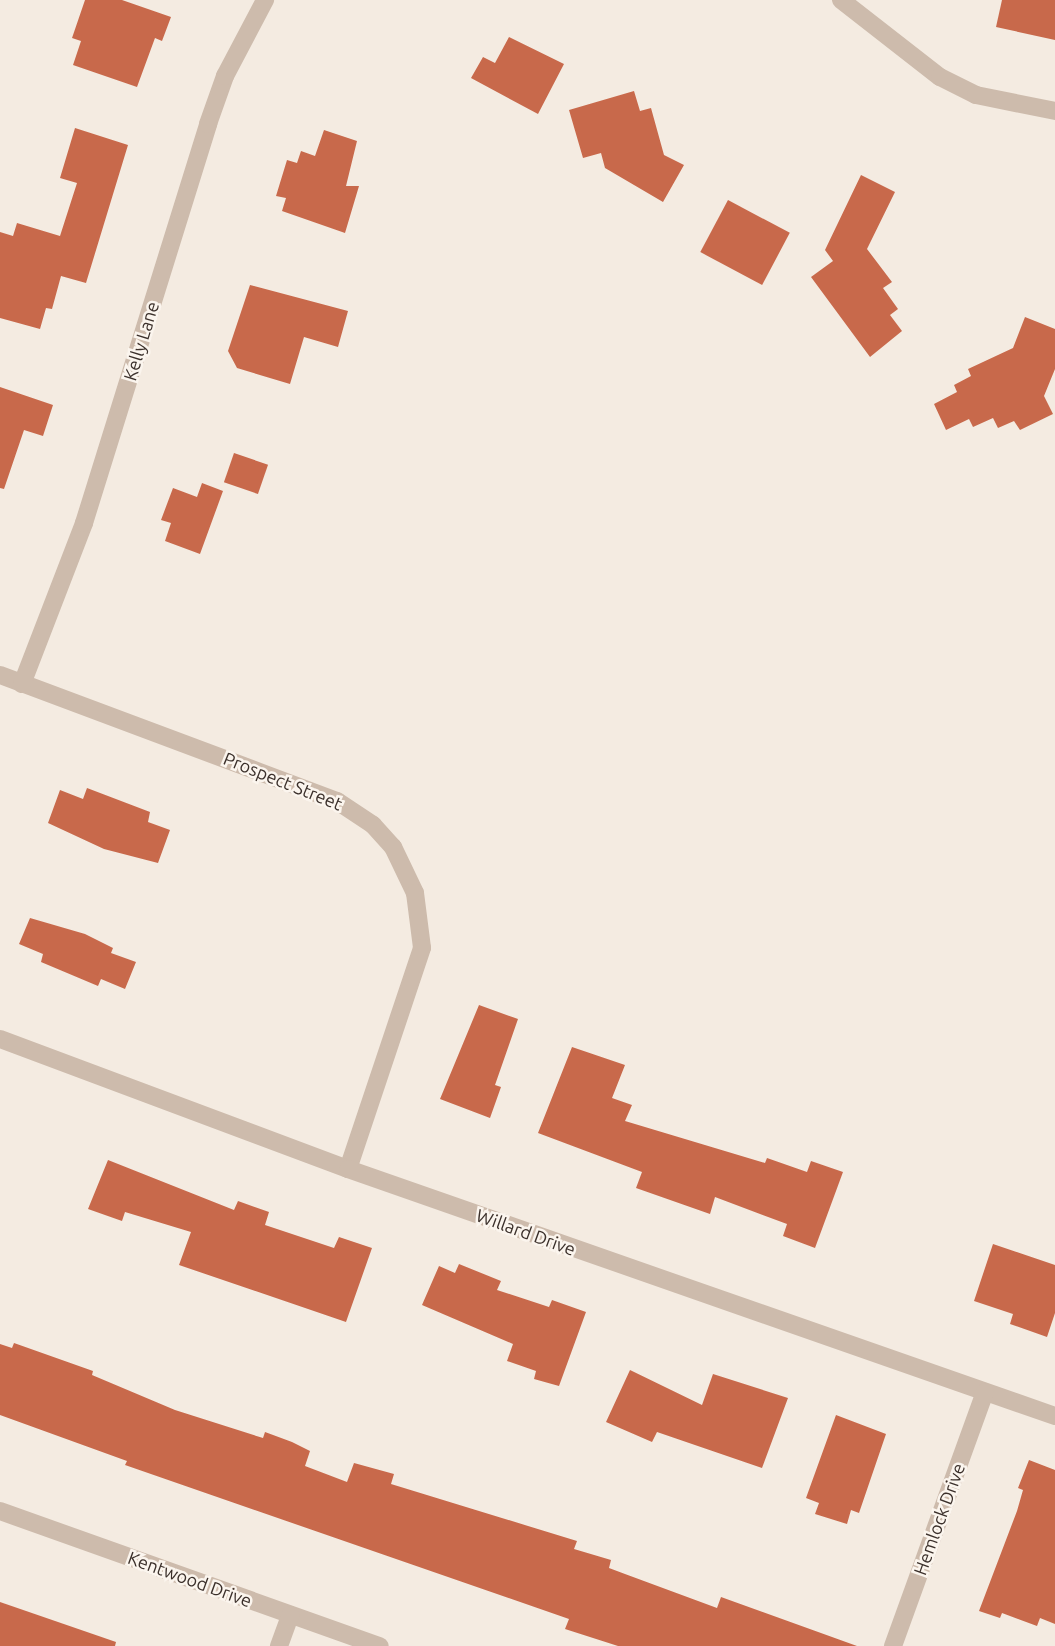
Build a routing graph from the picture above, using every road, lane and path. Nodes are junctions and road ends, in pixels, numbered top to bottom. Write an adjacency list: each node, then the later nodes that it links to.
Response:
1 (265, 0): 5 (street, Kelly Lane)
2 (841, 0): 3 (street)
3 (1055, 111)
4 (0, 675): 5 (street, Prospect Street)
5 (22, 684): 7 (street, Prospect Street)
6 (0, 1039): 7 (street, Willard Drive)
7 (348, 1169): 8 (street, Willard Drive)
8 (985, 1392): 9 (street, Willard Drive); 14 (street, Hemlock Drive)
9 (1055, 1416)
10 (0, 1511): 11 (street, Kentwood Drive)
11 (290, 1615): 12 (street); 13 (street, Kentwood Drive)
12 (279, 1646)
13 (380, 1646)
14 (893, 1646)

